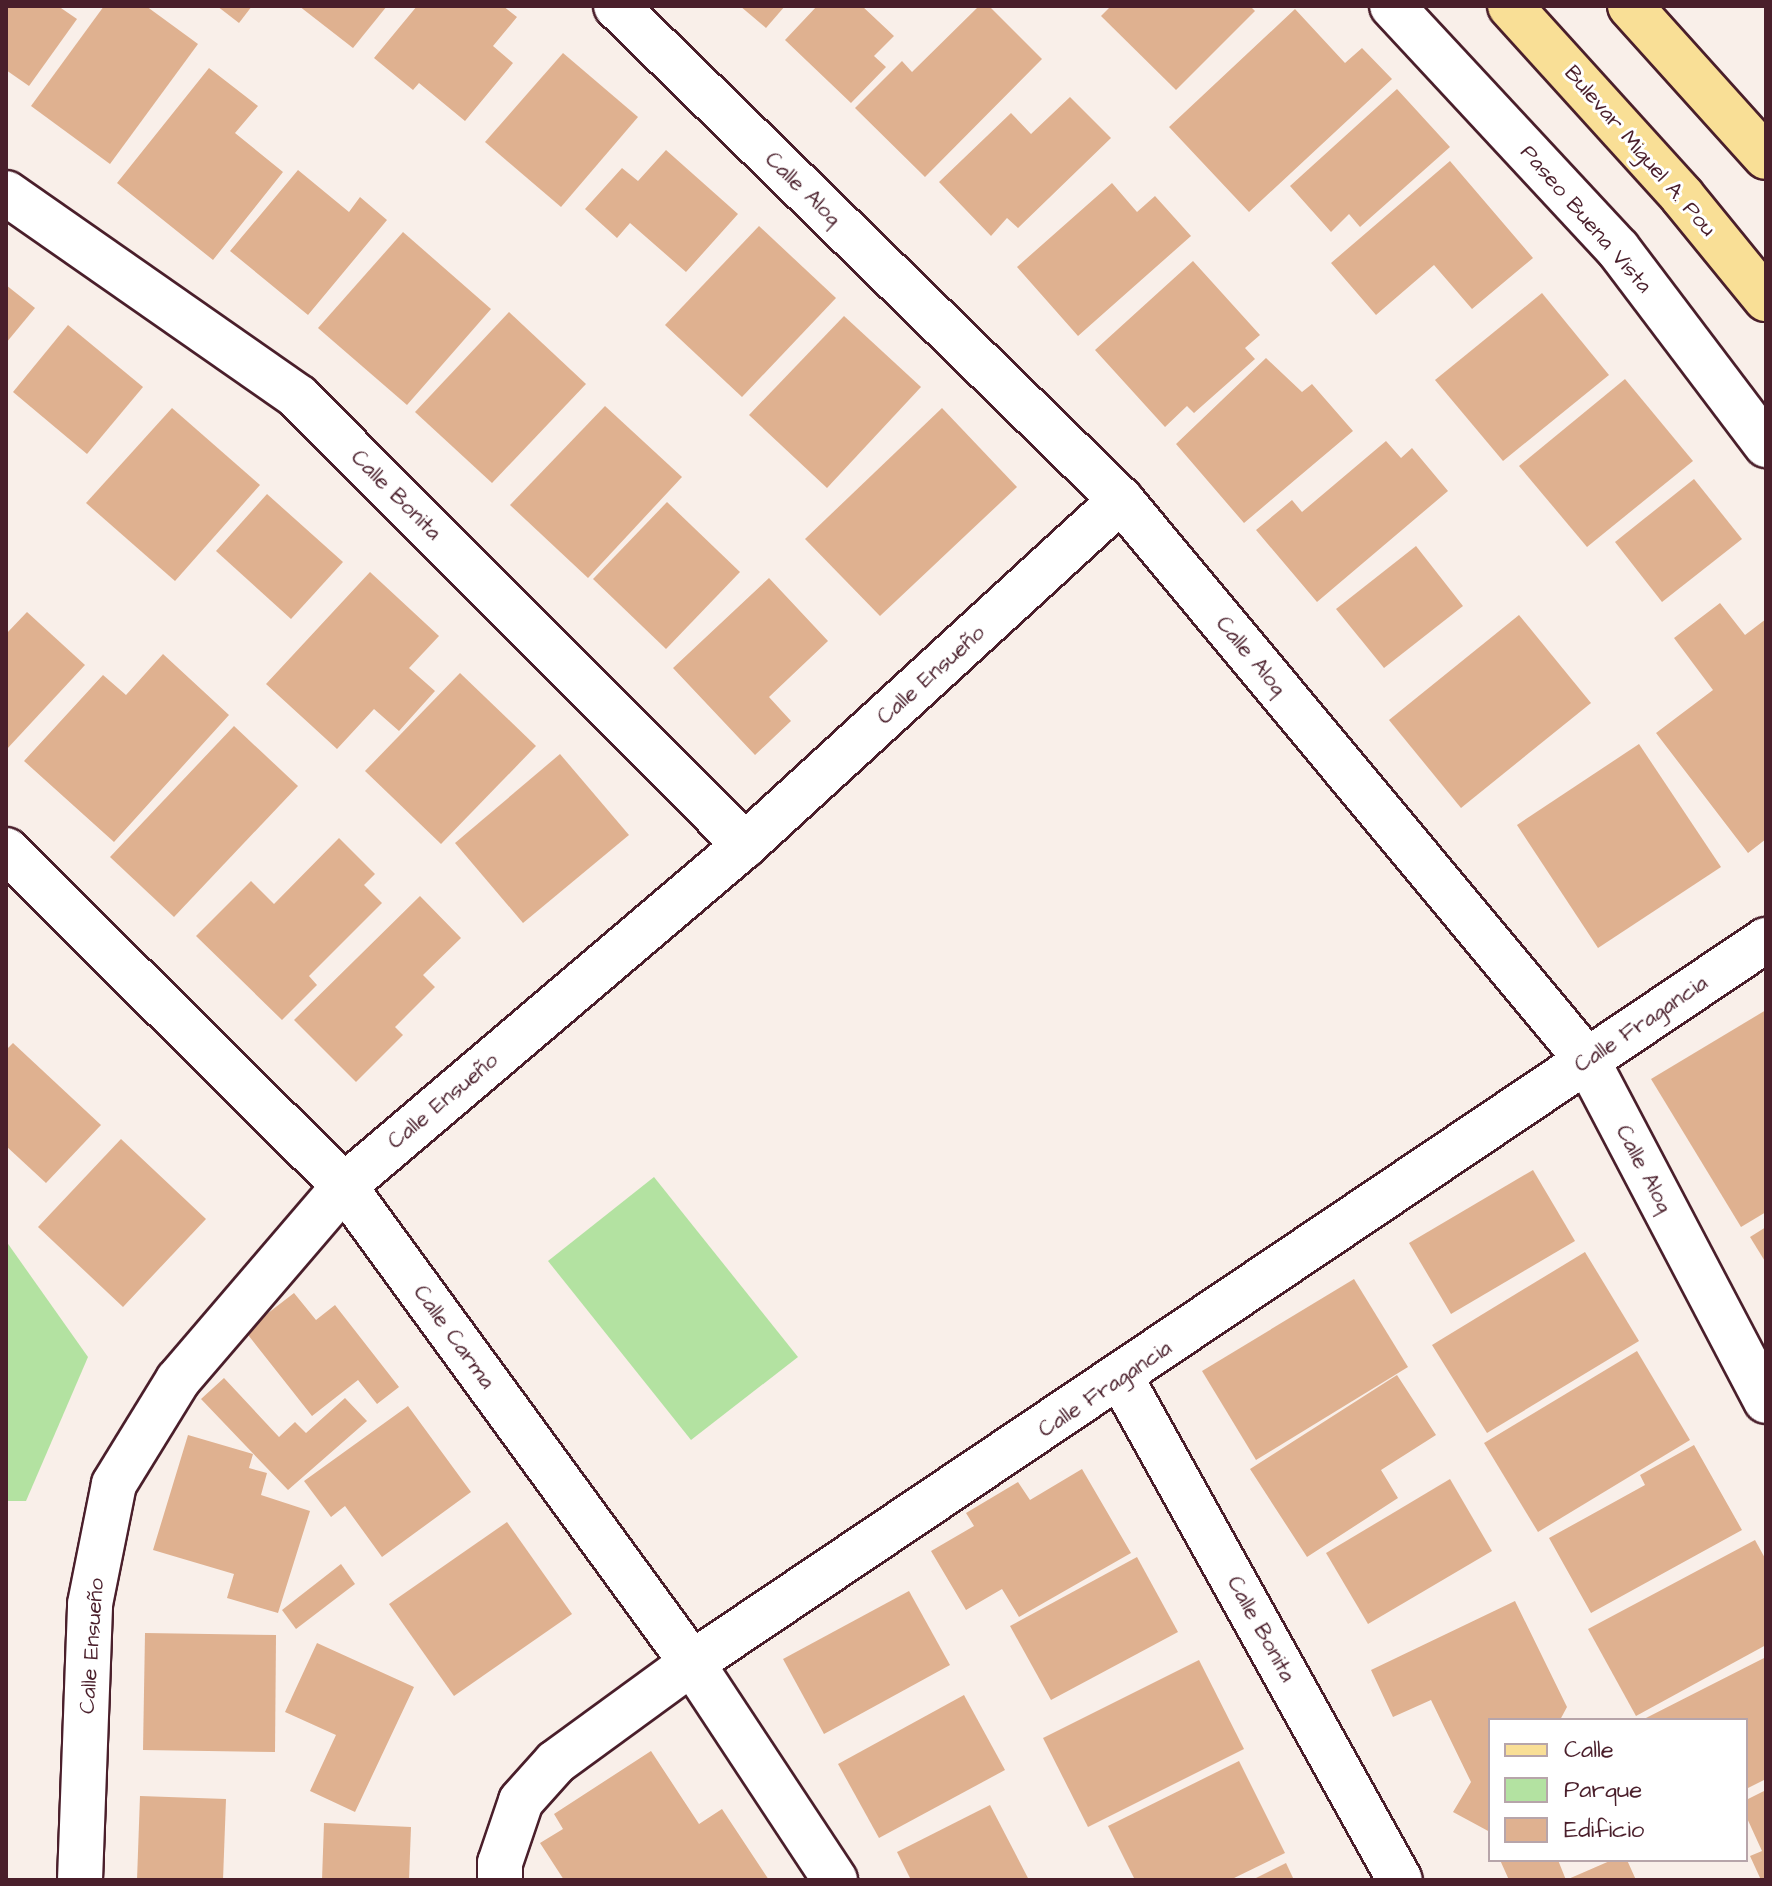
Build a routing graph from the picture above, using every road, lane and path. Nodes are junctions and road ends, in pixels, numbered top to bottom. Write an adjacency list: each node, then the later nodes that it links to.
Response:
1 (616, 6): 9 (street, Calle Aloq)
2 (1392, 6): 8 (street, Paseo Buena Vista)
3 (1510, 6): 7 (main road, Bulevar Miguel A. Pou)
4 (1630, 6): 5 (main road)
5 (1766, 157)
6 (6, 193): 10 (street, Calle Bonita)
7 (1766, 299)
8 (1766, 445)
9 (1121, 500): 10 (street, Calle Ensueño); 13 (street, Calle Aloq)
10 (745, 845): 14 (street, Calle Ensueño)
11 (6, 850): 14 (street, Calle Carma)
12 (1766, 940): 13 (street, Calle Fragancia)
13 (1587, 1060): 15 (street, Calle Fragancia); 16 (street, Calle Aloq)
14 (344, 1186): 17 (street, Calle Carma); 18 (street, Calle Ensueño)
15 (1121, 1378): 17 (street, Calle Fragancia); 21 (street, Calle Bonita)
16 (1766, 1401)
17 (692, 1663): 19 (street, Calle Fragancia); 20 (street, Calle Carma)
18 (80, 1880)
19 (500, 1880)
20 (835, 1880)
21 (1400, 1880)

